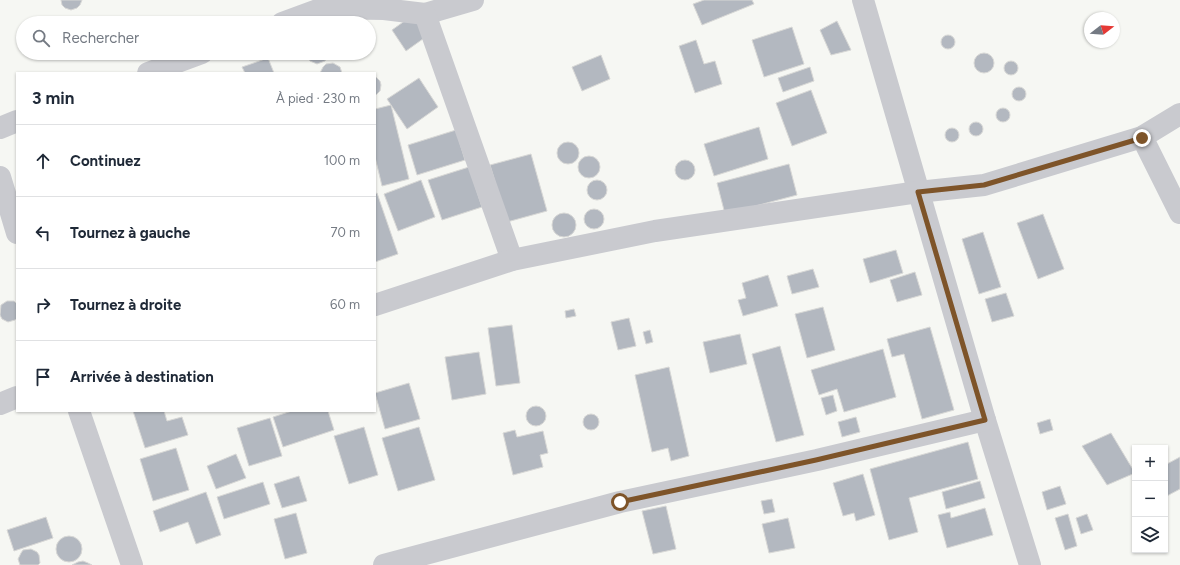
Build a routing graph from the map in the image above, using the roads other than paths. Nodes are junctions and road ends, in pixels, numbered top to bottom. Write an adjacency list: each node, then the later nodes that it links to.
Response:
1 (473, 0): 3 (street)
2 (863, 0): 12 (street)
3 (425, 14): 4 (street); 15 (street)
4 (301, 16)
5 (183, 60): 6 (street)
6 (151, 72)
7 (1180, 114): 10 (street)
8 (16, 121): 9 (street)
9 (0, 128)
10 (1142, 138): 12 (street); 13 (street)
11 (0, 177): 14 (street)
12 (918, 192): 15 (street); 20 (street)
13 (1180, 213)
14 (16, 230)
15 (512, 260): 16 (street)
16 (376, 305)
17 (16, 397): 18 (street)
18 (0, 404)
19 (79, 412): 21 (street)
20 (985, 420): 22 (street); 23 (street)
21 (132, 565)
22 (384, 565)
23 (1030, 565)

